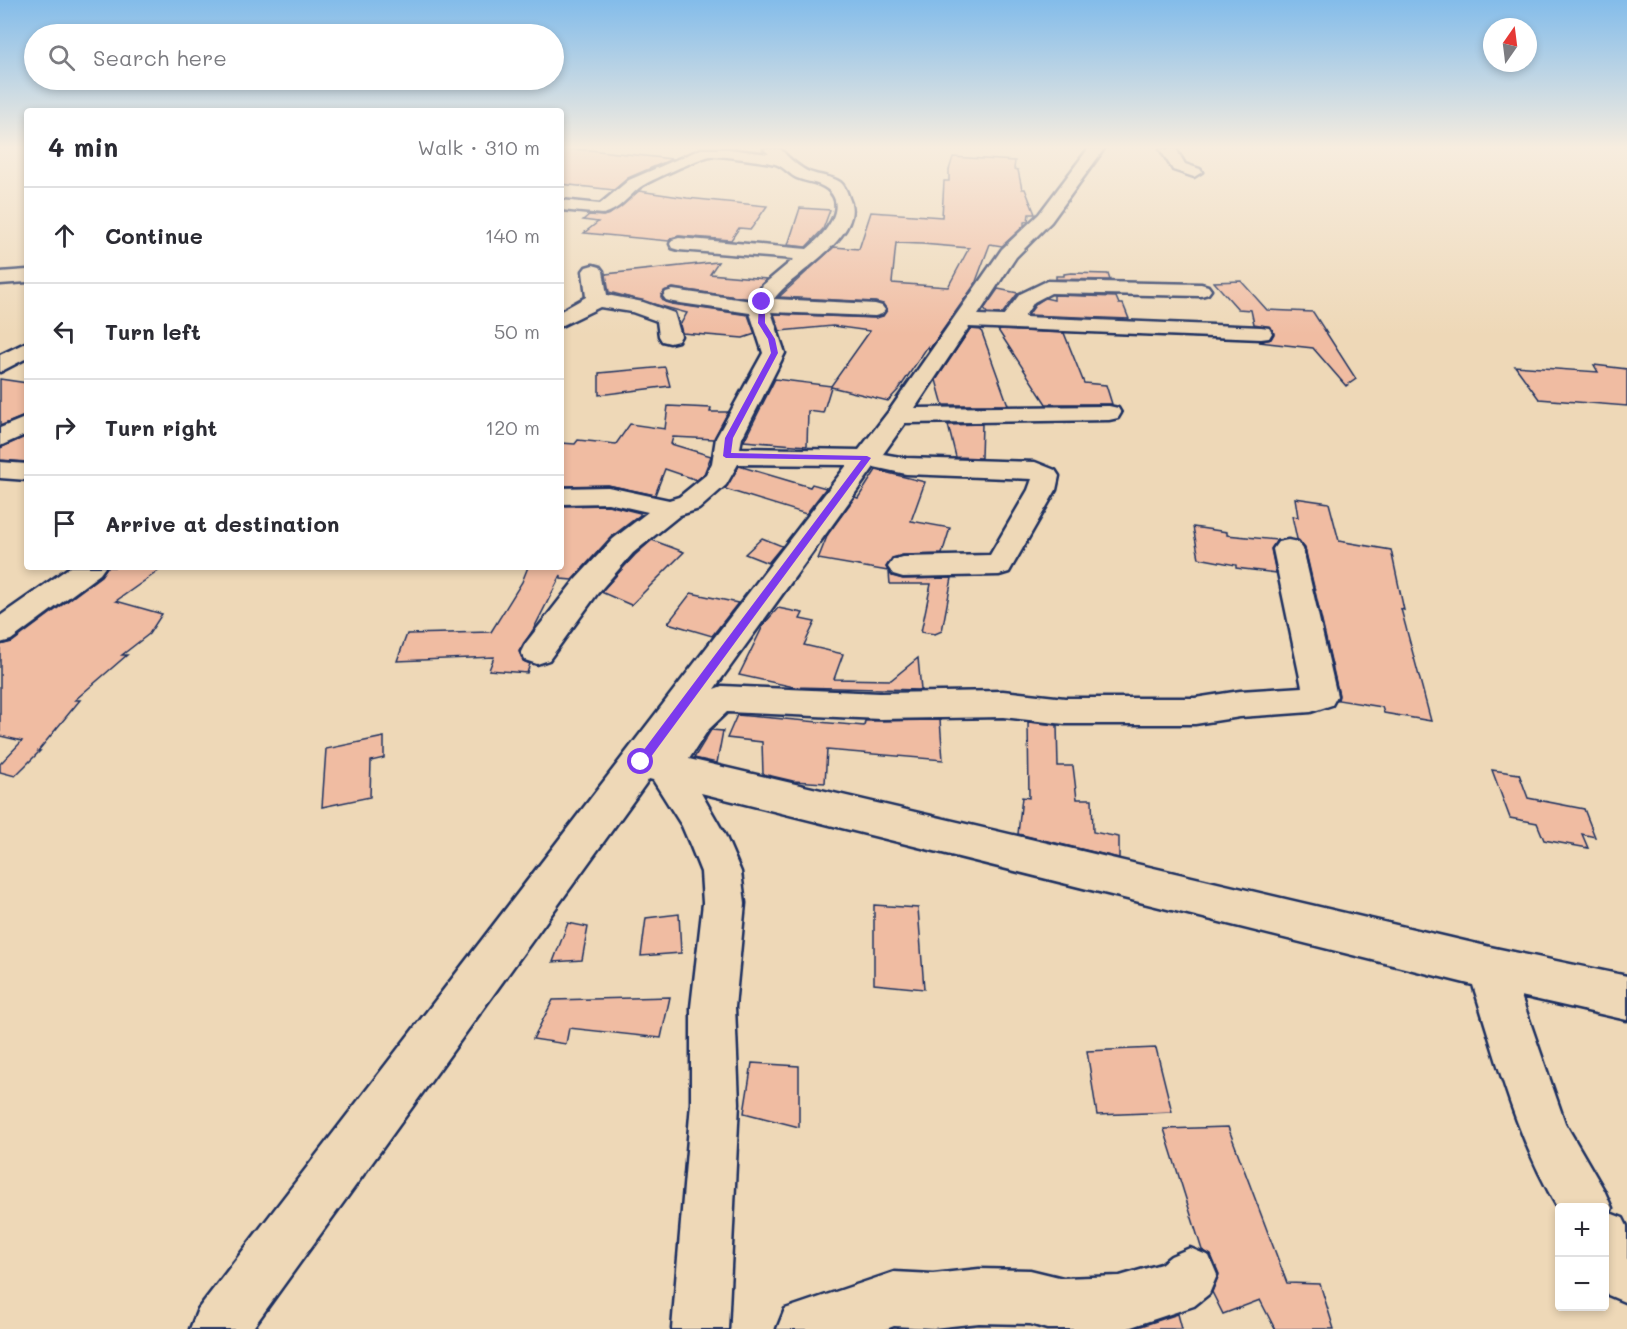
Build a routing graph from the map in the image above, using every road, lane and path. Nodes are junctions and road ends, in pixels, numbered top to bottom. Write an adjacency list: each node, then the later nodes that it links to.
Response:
1 (842, 211): 4 (street)
2 (1050, 211): 12 (street)
3 (678, 244): 4 (street)
4 (813, 255): 9 (street)
5 (593, 271): 8 (street)
6 (1202, 290): 13 (street)
7 (673, 296): 9 (street)
8 (597, 300): 11 (street); 15 (street)
9 (761, 307): 10 (street); 20 (street)
10 (876, 310)
11 (564, 318)
12 (964, 320): 13 (street); 19 (street)
13 (1009, 323): 14 (street)
14 (1262, 333)
15 (670, 336)
16 (24, 351): 17 (street)
17 (0, 365)
18 (1108, 413): 19 (street)
19 (898, 416): 21 (street)
20 (726, 456): 21 (street); 25 (street)
21 (867, 458): 27 (street); 31 (street)
22 (0, 470): 23 (street)
23 (24, 472)
24 (564, 496): 25 (street)
25 (670, 509): 30 (street)
26 (1288, 549): 31 (street)
27 (903, 567)
28 (86, 570): 29 (street)
29 (0, 632)
30 (537, 652)
31 (678, 728): 32 (street)
32 (653, 766): 33 (street); 39 (street); 40 (street)
33 (1490, 968): 34 (street); 35 (street)
34 (1627, 998)
35 (1583, 1203)
36 (1609, 1244): 38 (street)
37 (1190, 1275): 41 (street)
38 (1627, 1276)
39 (218, 1329)
40 (700, 1329)
41 (805, 1329)

